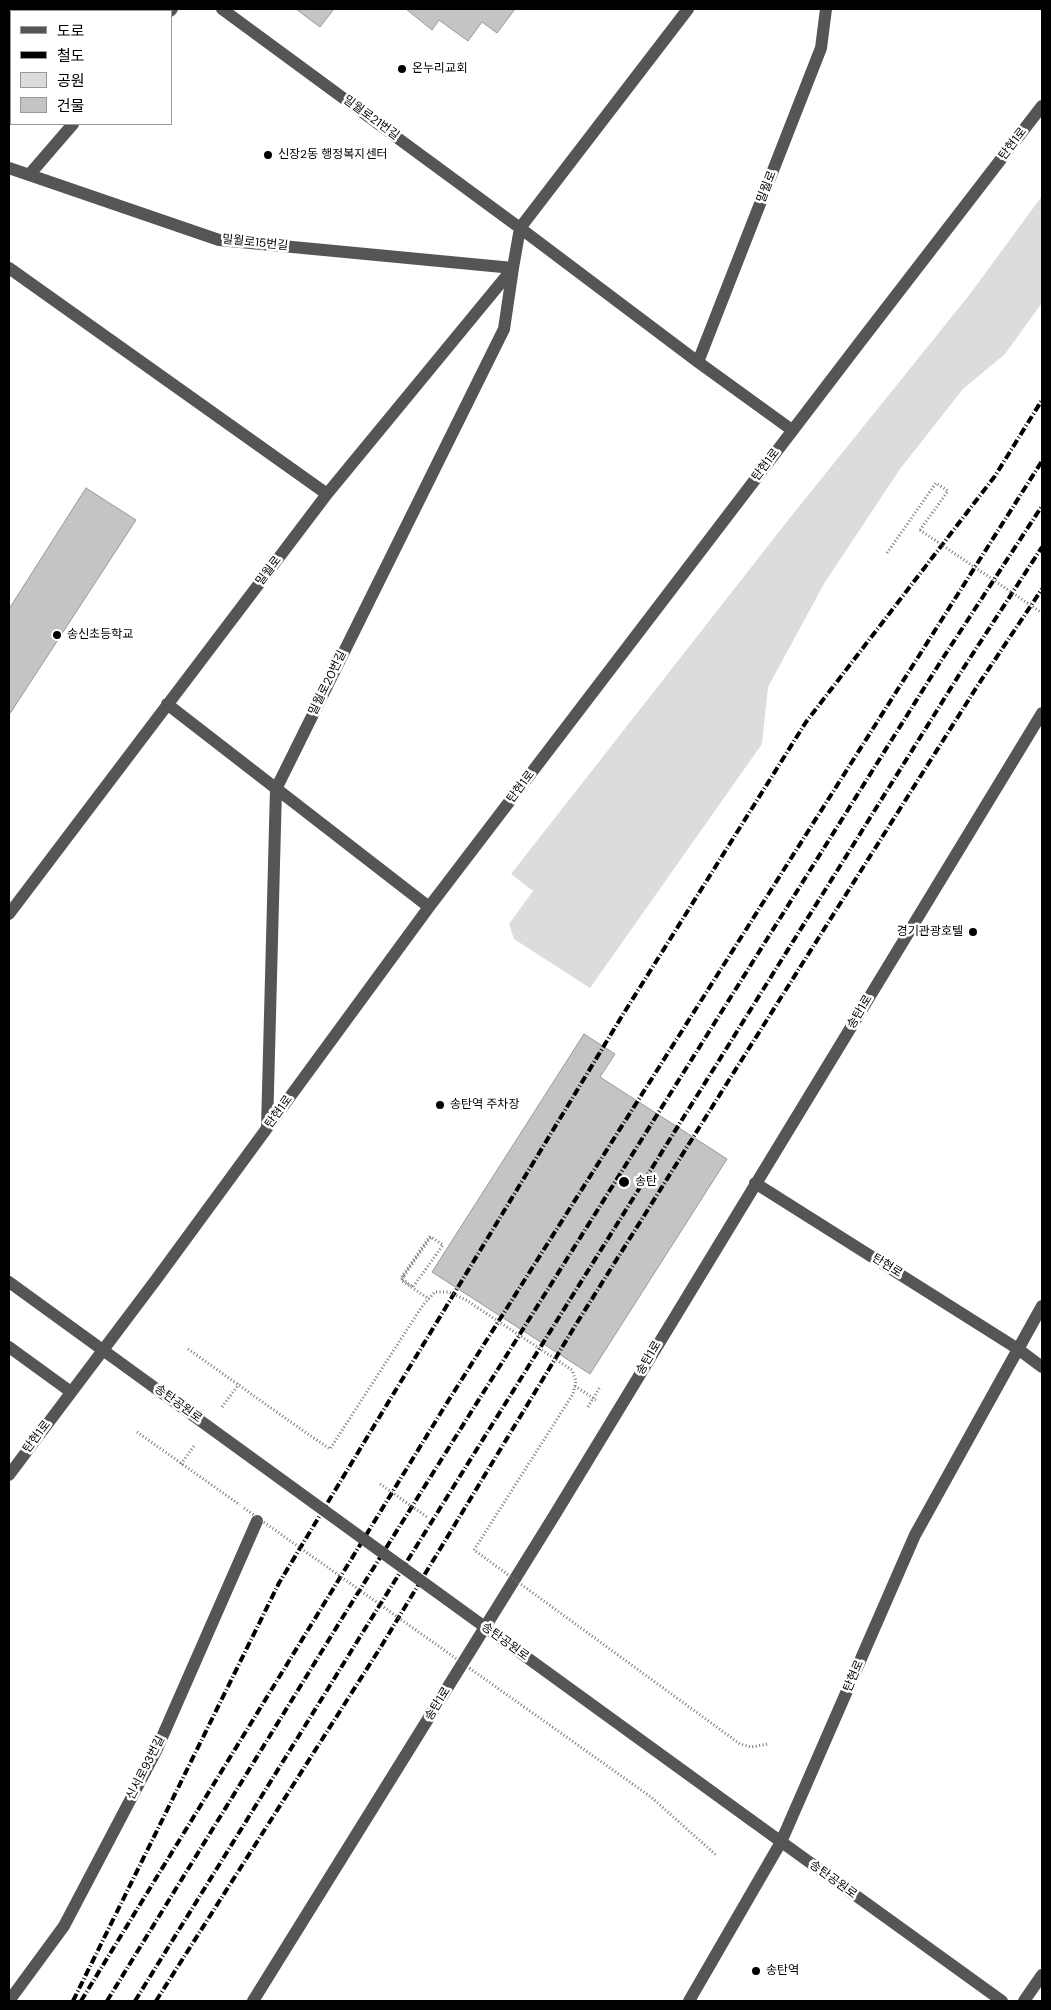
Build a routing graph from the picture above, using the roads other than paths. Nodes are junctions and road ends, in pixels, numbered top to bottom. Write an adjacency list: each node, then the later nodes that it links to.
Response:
1 (222, 9): 8 (street, 밀월로21번길)
2 (688, 9): 8 (street, 밀월로)
3 (826, 9): 11 (street, 밀월로)
4 (1042, 106): 12 (street, 탄현1로)
5 (72, 125): 7 (street)
6 (9, 168): 7 (street, 밀월로15번길)
7 (29, 175): 10 (street, 밀월로15번길)
8 (520, 228): 10 (street, 밀월로); 11 (street)
9 (9, 268): 13 (street)
10 (513, 268): 13 (street, 밀월로); 16 (street, 밀월로20번길)
11 (698, 362): 12 (street)
12 (792, 430): 17 (street, 탄현1로)
13 (327, 494): 14 (street, 밀월로)
14 (167, 704): 16 (street); 18 (street, 밀월로)
15 (1042, 713): 20 (street, 송탄1로)
16 (276, 789): 17 (street); 19 (street, 밀월로20번길)
17 (429, 907): 19 (street, 탄현1로)
18 (9, 914)
19 (267, 1128): 26 (street, 탄현1로)
20 (755, 1183): 24 (street, 탄현로); 32 (street, 송탄1로)
21 (9, 1282): 29 (street, 송탄공원로, bridge)
22 (1042, 1306): 24 (street, 탄현로)
23 (9, 1347): 26 (street)
24 (1018, 1349): 25 (street); 29 (street, 탄현로)
25 (1042, 1367)
26 (71, 1392): 27 (street, 탄현1로)
27 (9, 1476)
28 (257, 1521): 31 (street, 신서로93번길)
29 (781, 1842): 33 (street, 탄현로); 34 (street, 송탄공원로)
30 (1042, 1976): 35 (street)
31 (9, 2001)
32 (253, 2001)
33 (689, 2001)
34 (1002, 2001)
35 (1024, 2001)

